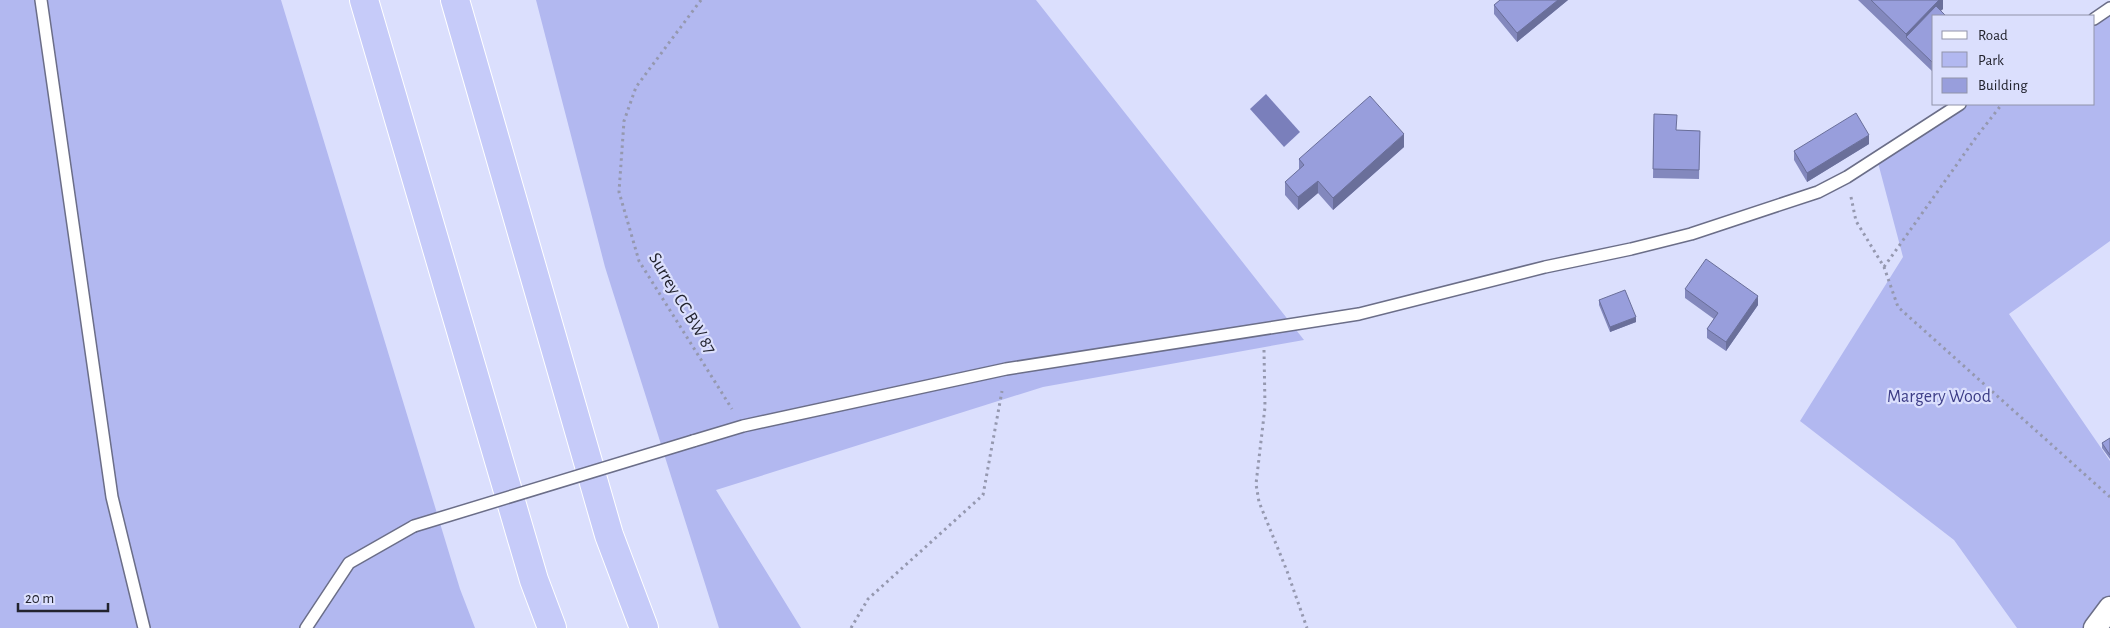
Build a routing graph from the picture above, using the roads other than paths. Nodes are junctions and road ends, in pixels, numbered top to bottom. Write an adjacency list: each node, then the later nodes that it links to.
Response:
1 (41, 0): 8 (lane)
2 (364, 0): 10 (highway)
3 (455, 0): 11 (highway)
4 (2110, 8): 5 (lane)
5 (2095, 17)
6 (1958, 105): 9 (lane, bridge)
7 (2110, 608): 12 (street)
8 (144, 628)
9 (306, 628)
10 (552, 628)
11 (644, 628)
12 (2095, 628)

